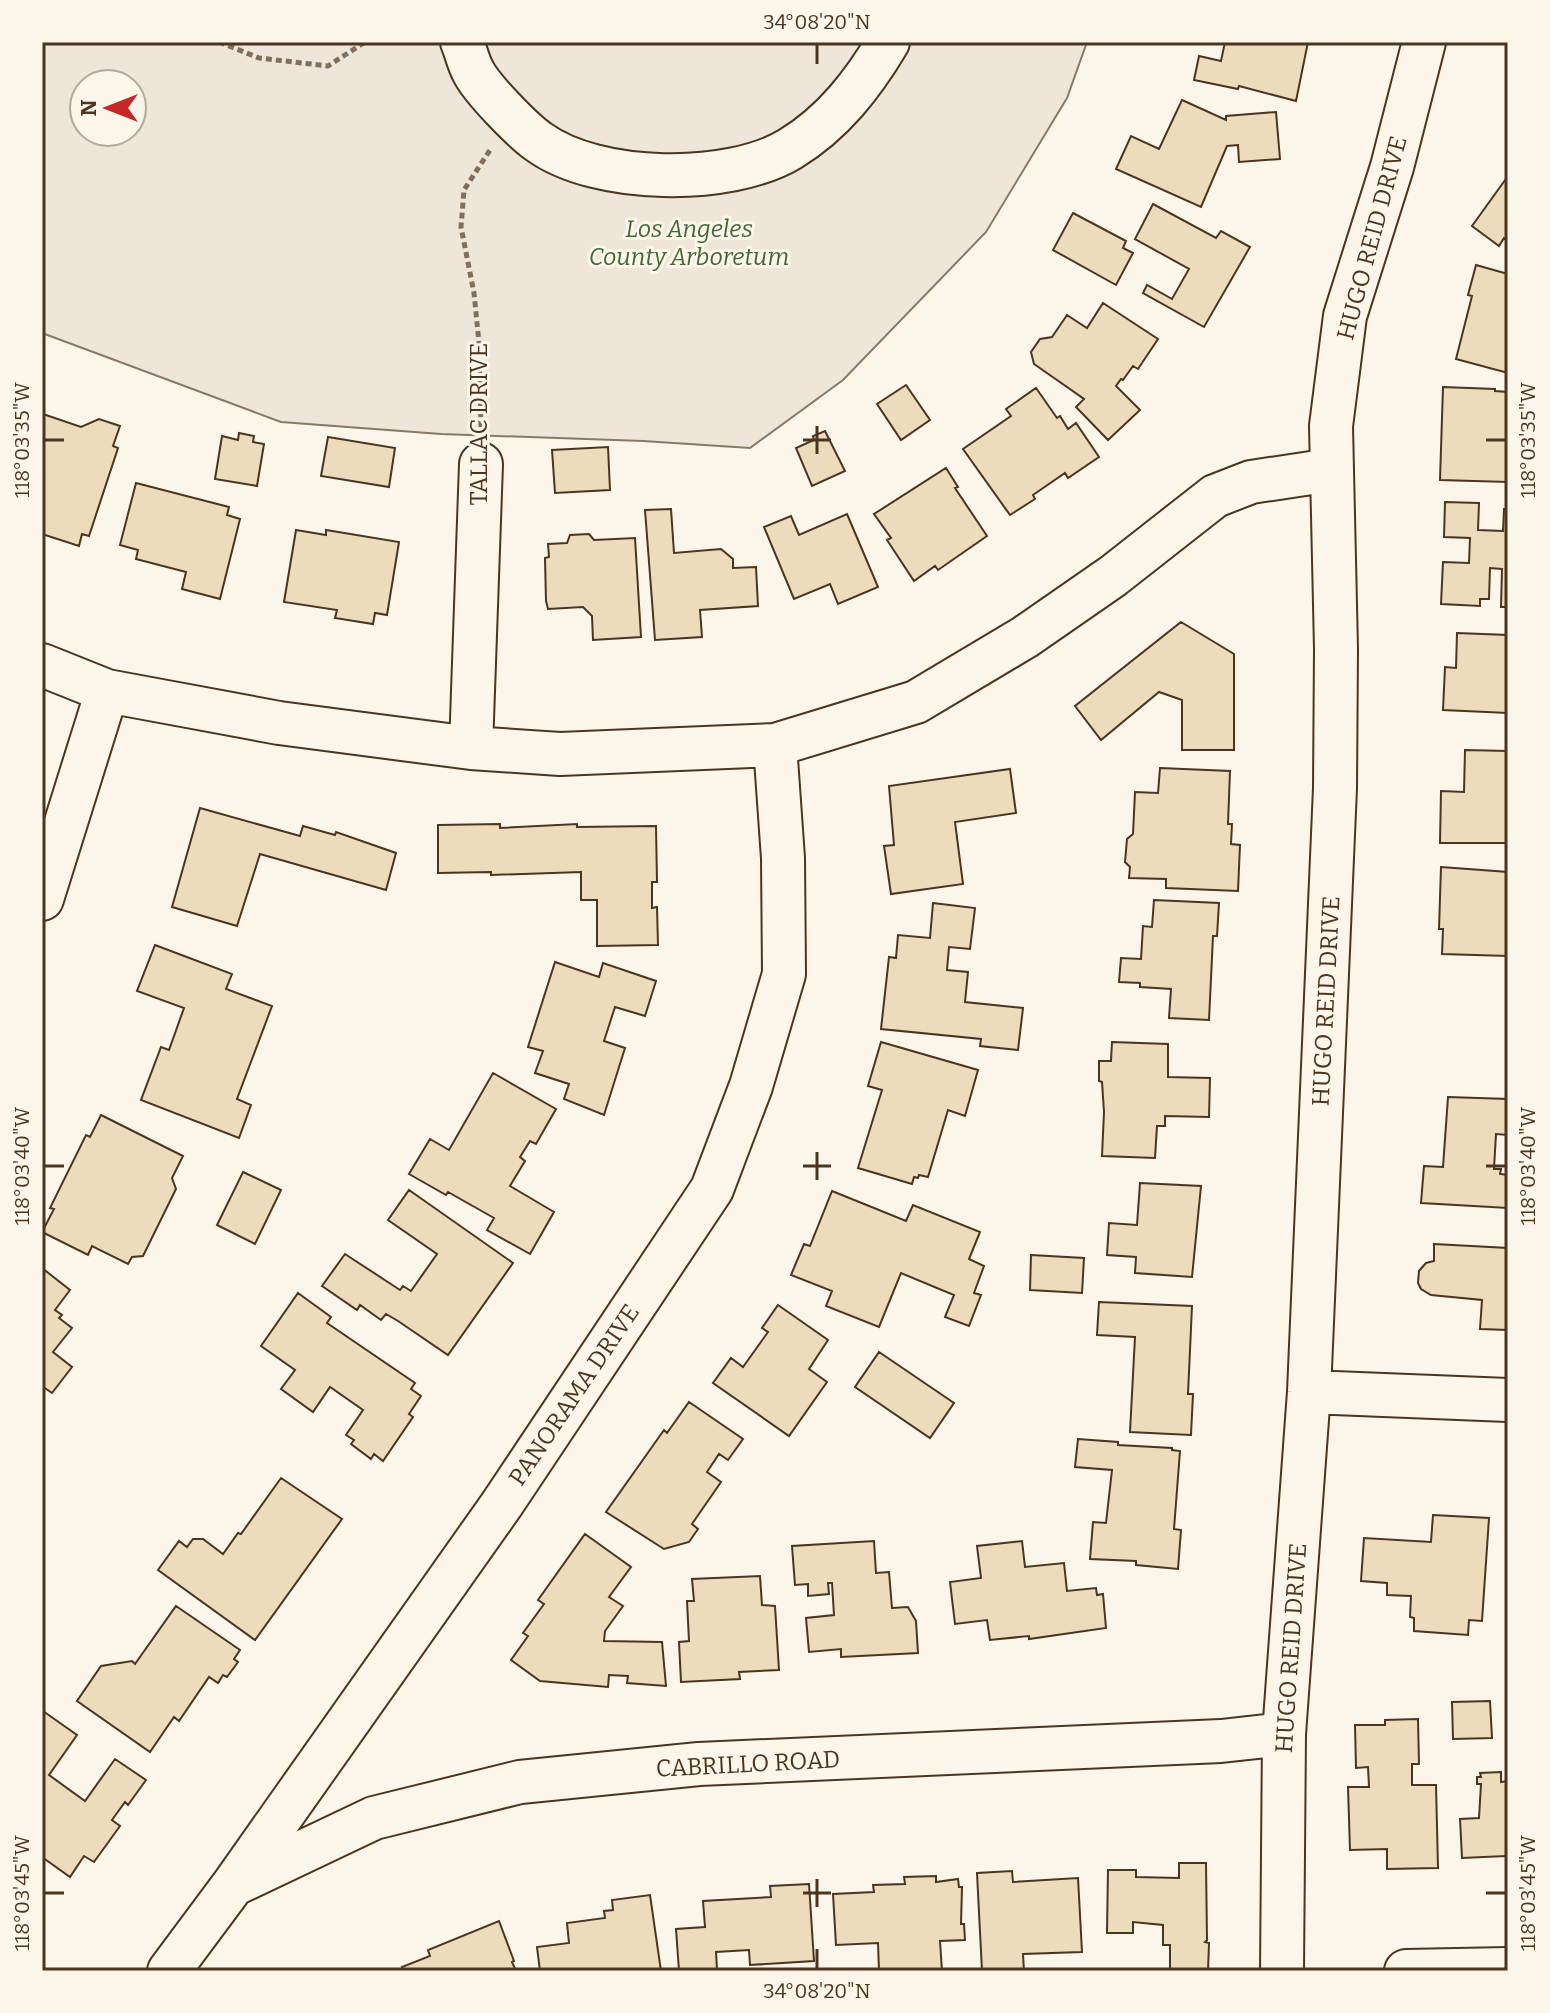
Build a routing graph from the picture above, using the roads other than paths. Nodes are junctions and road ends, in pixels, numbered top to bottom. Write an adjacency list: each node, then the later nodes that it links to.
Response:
1 (462, 42): 2 (street)
2 (888, 42)
3 (1424, 42): 5 (street, HUGO REID DRIVE)
4 (481, 464): 9 (street, TALLAC DRIVE)
5 (1331, 470): 8 (street); 11 (street, HUGO REID DRIVE)
6 (42, 665): 7 (street)
7 (107, 691): 9 (street); 10 (street)
8 (775, 745): 9 (street); 14 (street, PANORAMA DRIVE)
9 (471, 748)
10 (42, 899)
11 (1309, 1392): 12 (street); 13 (street, HUGO REID DRIVE)
12 (1508, 1400)
13 (1284, 1734): 14 (street, CABRILLO ROAD); 17 (street, HUGO REID DRIVE)
14 (233, 1885): 16 (street, PANORAMA DRIVE)
15 (1508, 1969): 18 (street)
16 (169, 1971)
17 (1282, 1971)
18 (1406, 1971)

